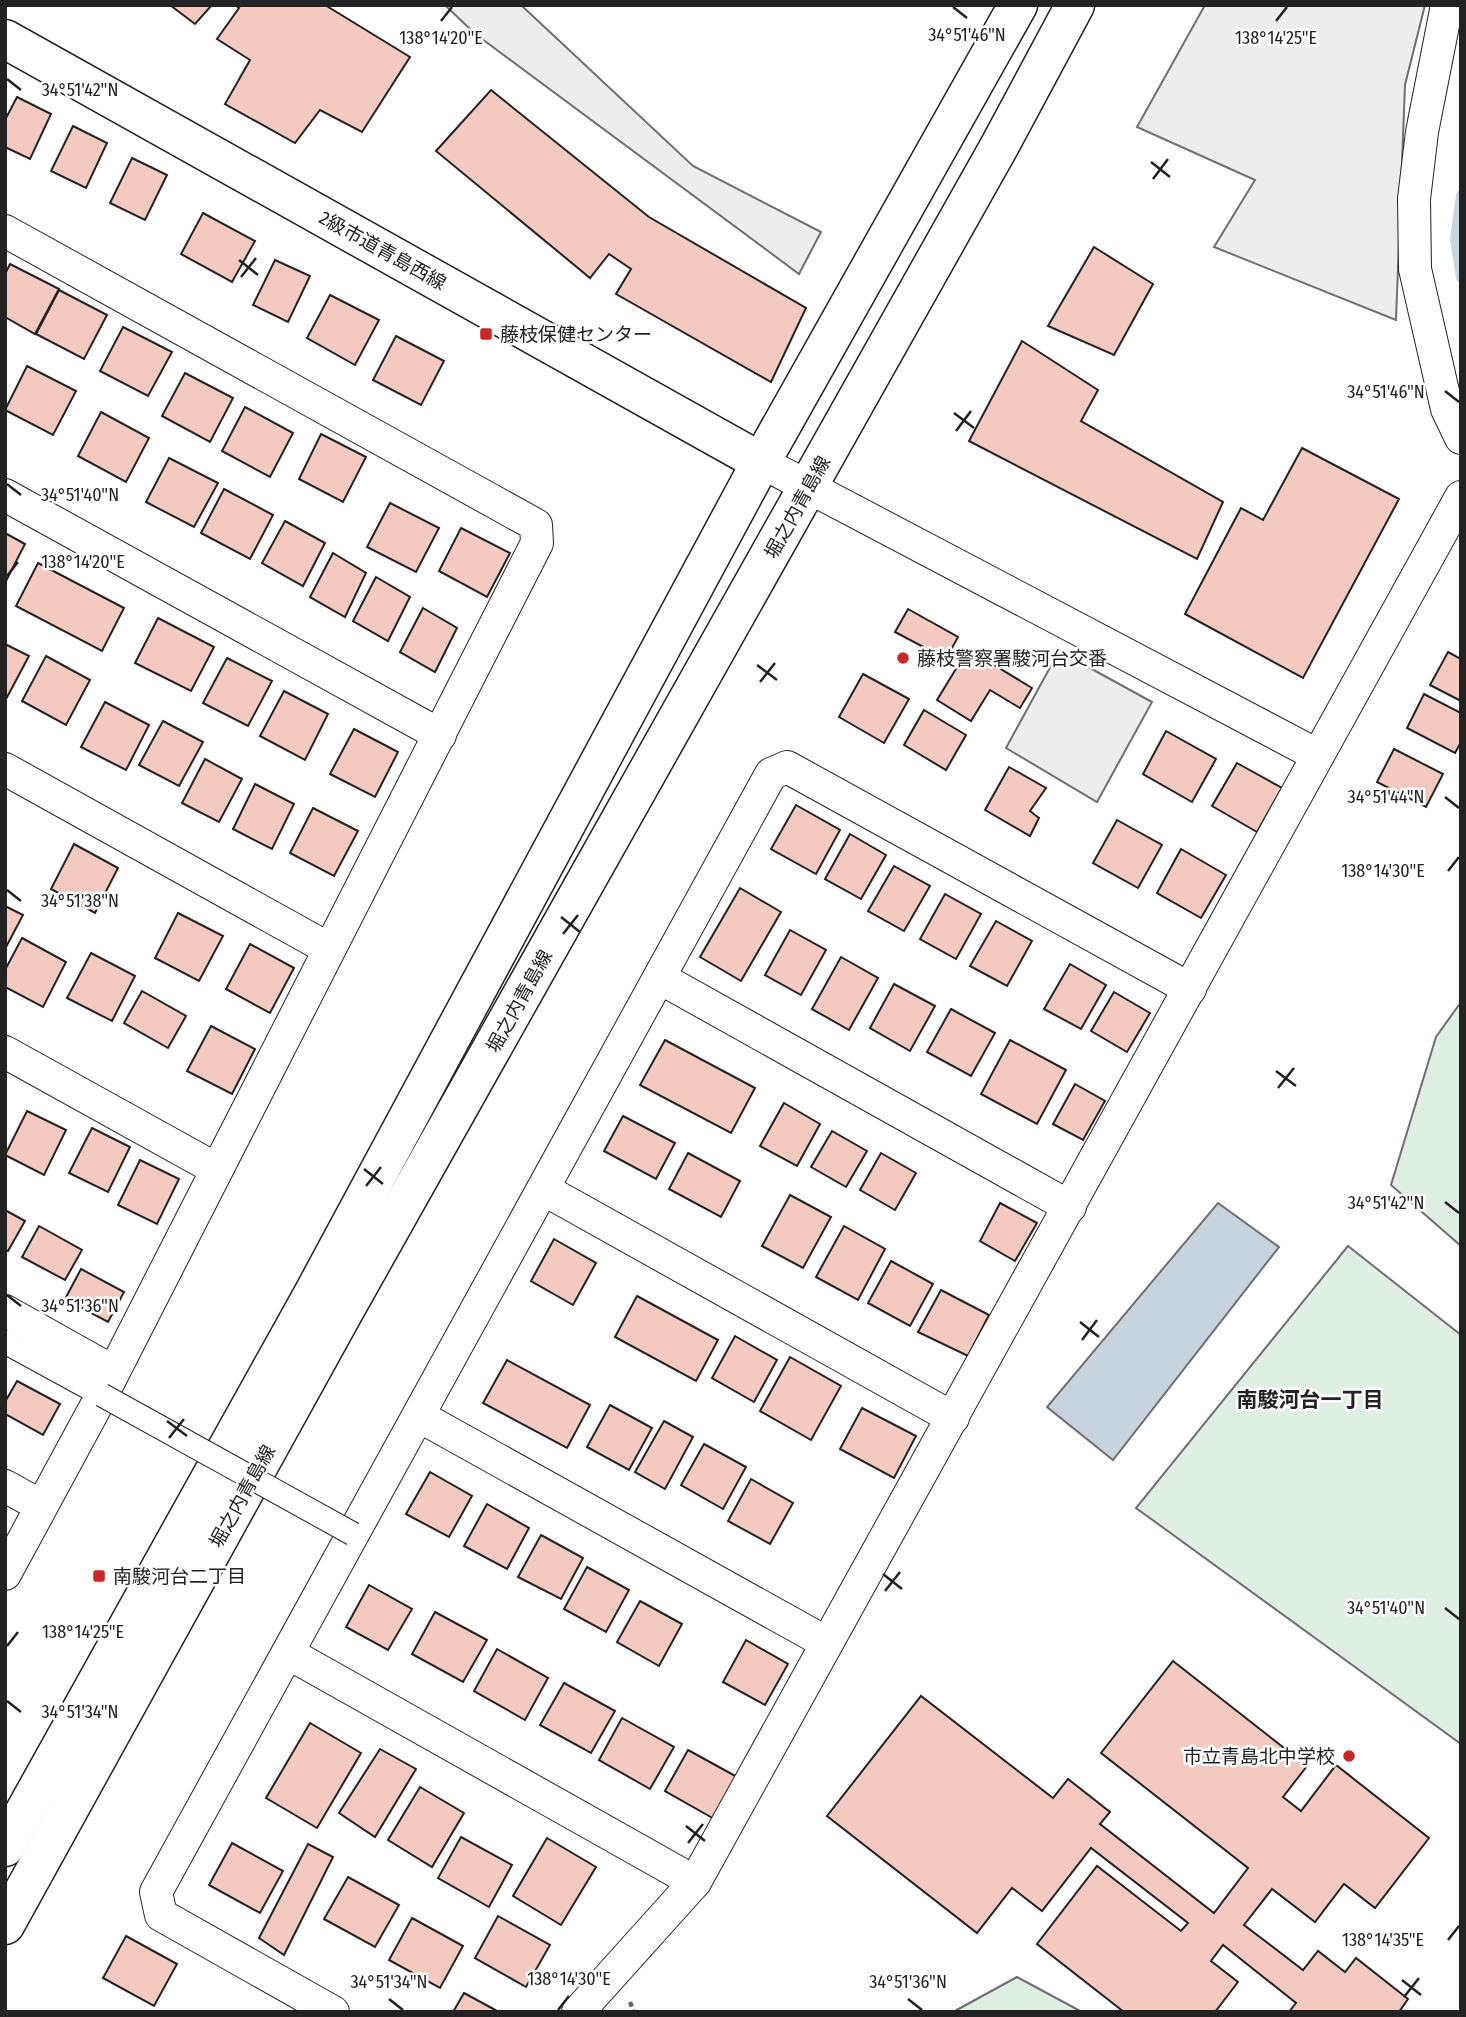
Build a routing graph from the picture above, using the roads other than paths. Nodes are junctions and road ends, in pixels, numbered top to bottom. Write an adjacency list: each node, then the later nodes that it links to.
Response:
1 (1018, 5): 7 (main road, 堀之内青島線)
2 (1075, 5): 8 (main road, 堀之内青島線)
3 (1447, 5): 6 (street)
4 (5, 39): 7 (main road, 2級市道青島西線)
5 (5, 231): 11 (street)
6 (1461, 438)
7 (761, 462): 8 (street); 32 (main road, 堀之内青島線)
8 (807, 488): 12 (street); 34 (main road, 堀之内青島線)
9 (5, 495): 11 (street)
10 (1461, 497): 12 (street)
11 (440, 735): 14 (street)
12 (1317, 755): 16 (street)
13 (5, 769): 14 (street)
14 (329, 949): 18 (street)
15 (660, 978): 16 (street); 19 (street); 20 (street)
16 (1189, 989): 20 (street)
17 (5, 1052): 18 (street)
18 (216, 1169): 23 (street)
19 (543, 1189): 24 (street); 25 (street)
20 (1070, 1206): 25 (street)
21 (5, 1311): 23 (street)
22 (5, 1342): 23 (street)
23 (107, 1383): 27 (street); 28 (street, bridge)
24 (419, 1416): 28 (street); 30 (street)
25 (953, 1418): 30 (street)
26 (5, 1486): 27 (street)
27 (41, 1506): 29 (street)
28 (353, 1534): 31 (street)
29 (5, 1574)
30 (827, 1643): 33 (street)
31 (288, 1653): 33 (street); 35 (street)
32 (5, 1847)
33 (695, 1882): 36 (street)
34 (5, 1925)
35 (333, 2012)
36 (578, 2012)

